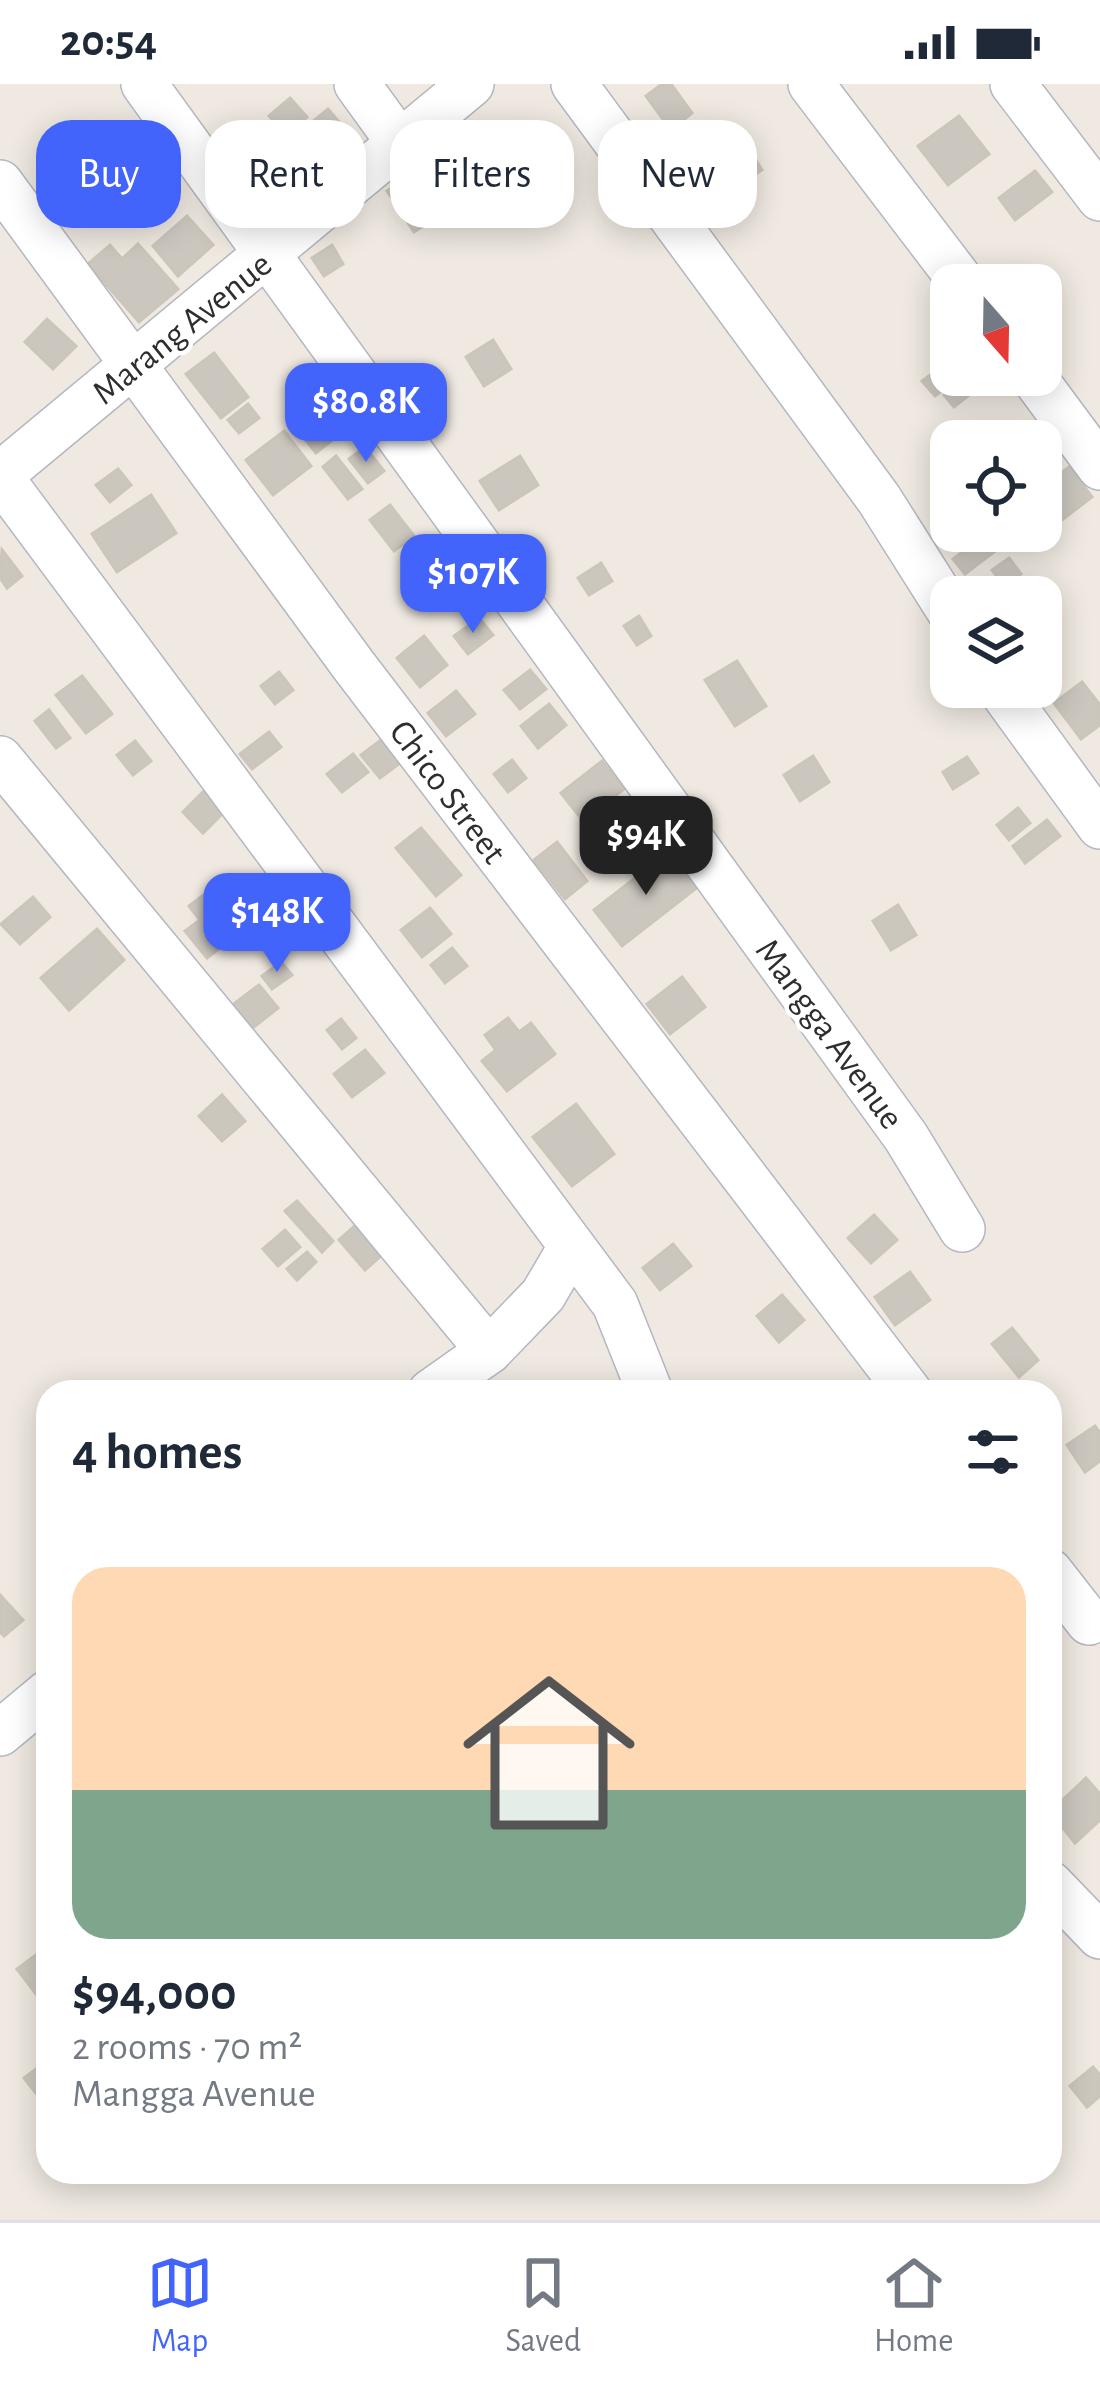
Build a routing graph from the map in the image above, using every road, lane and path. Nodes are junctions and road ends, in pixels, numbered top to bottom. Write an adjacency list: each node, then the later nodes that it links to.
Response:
1 (144, 84): 12 (street, Mangga Avenue)
2 (357, 84): 8 (street)
3 (471, 84): 7 (street, Marang Avenue)
4 (574, 84): 18 (street)
5 (811, 84): 13 (street)
6 (1013, 84): 11 (street)
7 (426, 120)
8 (390, 130)
9 (390, 150): 12 (street, Marang Avenue)
10 (0, 183): 14 (street, Chico Street)
11 (1100, 198)
12 (270, 255): 14 (street, Marang Avenue); 22 (street, Mangga Avenue)
13 (948, 264)
14 (133, 368): 17 (street, Marang Avenue); 27 (street, Chico Street)
15 (1048, 396): 16 (street)
16 (1100, 467)
17 (0, 476): 23 (street)
18 (930, 580)
19 (1014, 708): 21 (street)
20 (0, 759): 24 (street)
21 (1100, 826)
22 (962, 1229)
23 (570, 1250): 24 (street); 26 (street)
24 (489, 1351): 25 (street)
25 (448, 1380)
26 (645, 1380)
27 (900, 1380)
28 (1062, 1588): 29 (street)
29 (1089, 1622)
30 (36, 1703): 31 (street)
31 (0, 1733)
32 (1062, 1896): 33 (street)
33 (1100, 1936)

